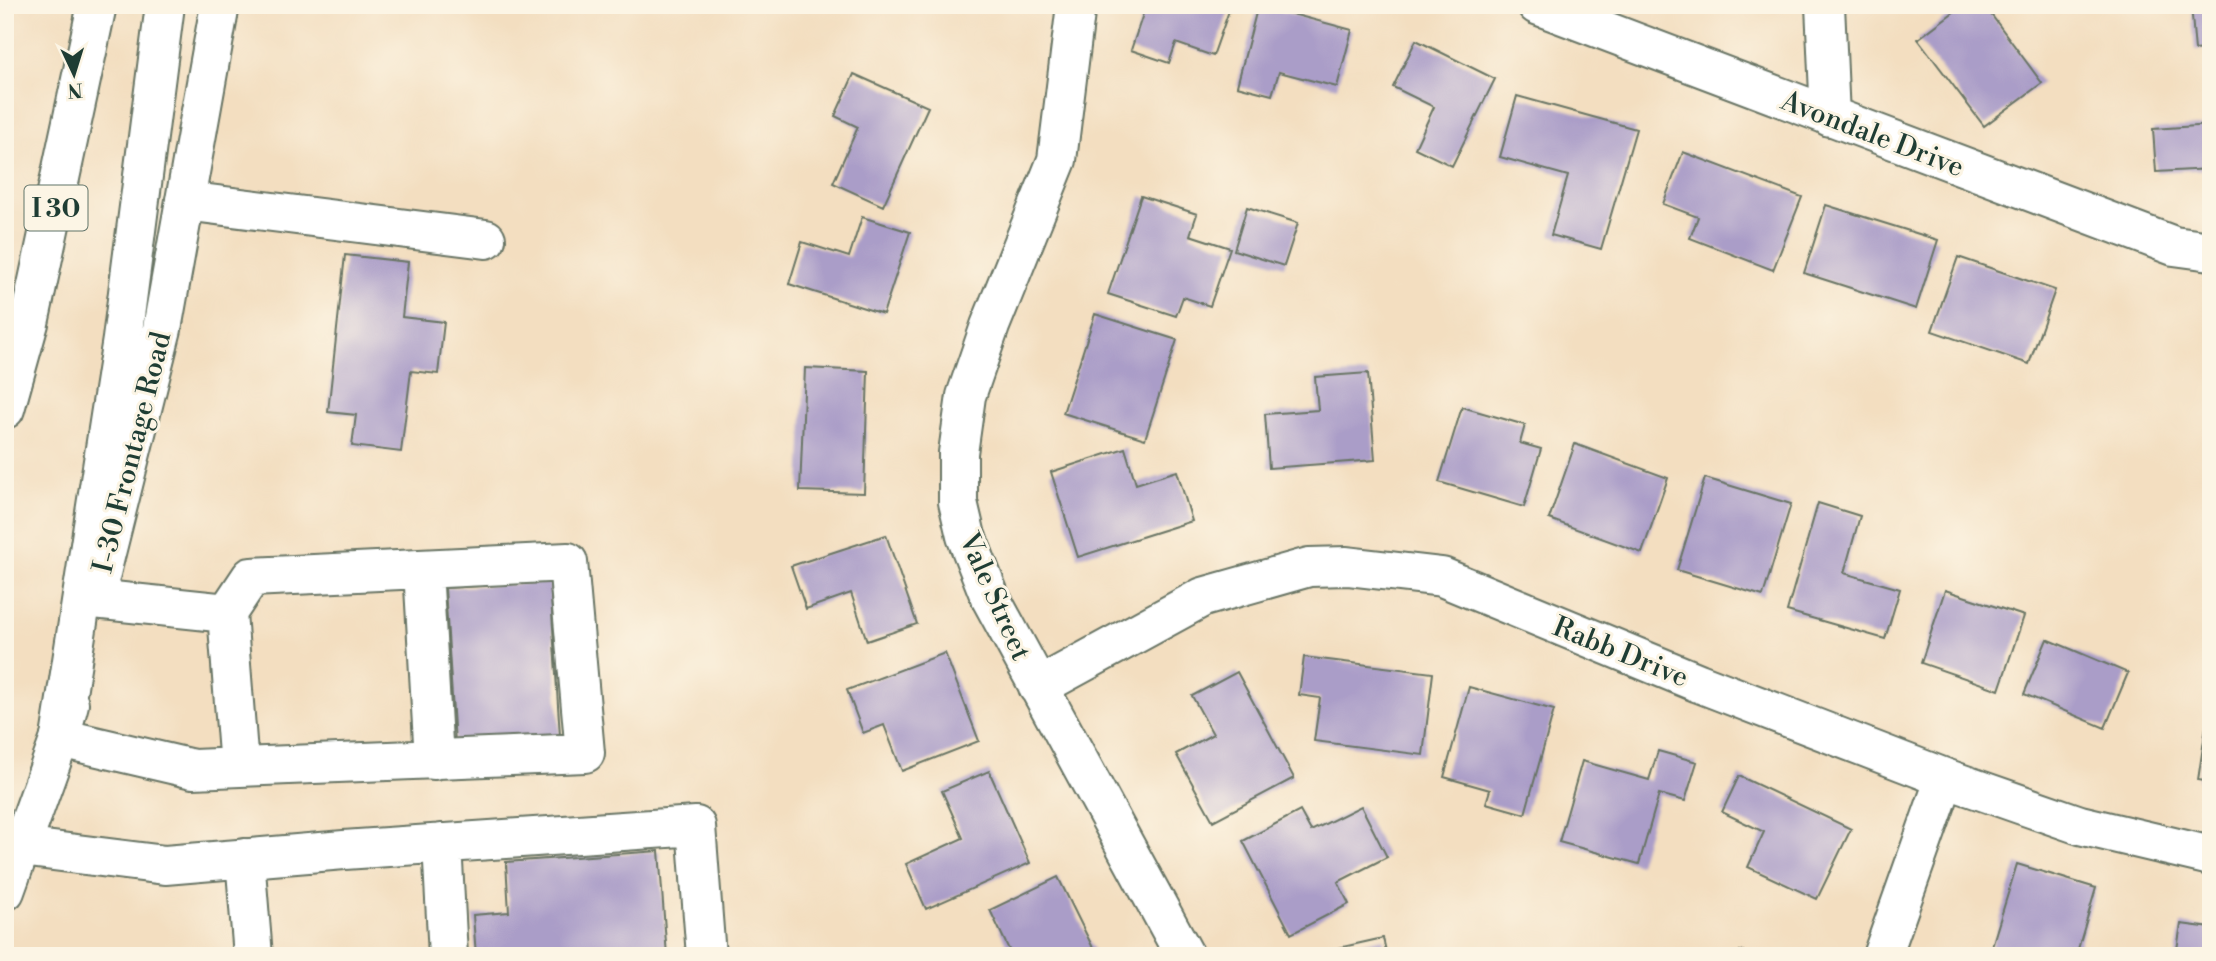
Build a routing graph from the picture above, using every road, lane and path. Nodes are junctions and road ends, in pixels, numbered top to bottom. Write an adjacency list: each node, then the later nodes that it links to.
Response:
1 (97, 5): 11 (main road, I 30)
2 (165, 5): 16 (main road)
3 (220, 5): 8 (main road, I-30 Frontage Road)
4 (1076, 5): 15 (main road, Vale Street)
5 (1537, 5): 7 (main road, Avondale Drive)
6 (1825, 5): 7 (main road)
7 (1830, 117): 10 (main road, Avondale Drive)
8 (185, 201): 9 (main road); 13 (main road, I-30 Frontage Road)
9 (486, 239)
10 (2211, 251)
11 (5, 409)
12 (424, 569): 14 (main road); 17 (main road); 17 (main road)
13 (94, 599): 14 (main road); 16 (main road, I-30 Frontage Road)
14 (227, 613): 18 (main road)
15 (1038, 687): 19 (main road, Rabb Drive); 28 (main road, Vale Street)
16 (60, 737): 18 (main road); 21 (main road, I-30 Frontage Road)
17 (433, 760): 18 (main road)
18 (239, 767)
19 (1945, 778): 22 (main road, Rabb Drive); 29 (main road)
20 (442, 843): 23 (main road); 26 (main road); 27 (main road)
21 (21, 847): 23 (main road); 24 (main road, I-30 Frontage Road)
22 (2211, 856)
23 (245, 858): 25 (main road)
24 (5, 891)
25 (253, 956)
26 (448, 956)
27 (706, 956)
28 (1185, 956)
29 (1882, 956)

